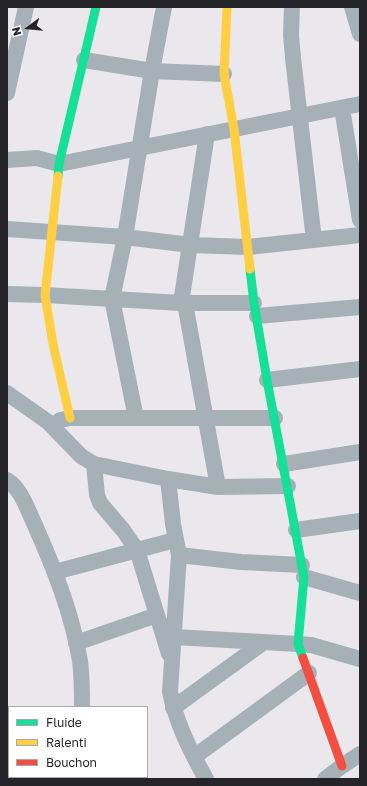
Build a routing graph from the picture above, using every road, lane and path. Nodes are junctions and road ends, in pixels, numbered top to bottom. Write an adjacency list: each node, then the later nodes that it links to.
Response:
1 (26, 7): 11 (street)
2 (96, 7): 8 (street)
3 (164, 7): 9 (street)
4 (227, 7): 10 (street)
5 (292, 7): 14 (street)
6 (352, 7): 7 (street)
7 (360, 34)
8 (84, 60): 9 (street); 19 (street)
9 (152, 71): 10 (street); 17 (street)
10 (224, 74): 15 (street)
11 (7, 93)
12 (360, 104): 13 (street)
13 (342, 108): 14 (street); 20 (street)
14 (301, 116): 15 (street); 25 (street)
15 (234, 129): 16 (street); 27 (street)
16 (207, 134): 17 (street); 26 (street)
17 (140, 147): 19 (street); 24 (street)
18 (7, 160): 19 (street)
19 (59, 164): 22 (street)
20 (360, 220)
21 (7, 229): 22 (street)
22 (52, 232): 24 (street); 29 (street)
23 (360, 235): 25 (street)
24 (125, 237): 26 (street); 30 (street)
25 (314, 240): 27 (street)
26 (190, 245): 27 (street); 31 (street)
27 (248, 247): 33 (street)
28 (7, 294): 29 (street)
29 (46, 295): 30 (street); 38 (street)
30 (112, 299): 31 (street); 39 (street)
31 (183, 303): 33 (street); 37 (street)
32 (360, 307): 33 (street)
33 (255, 310): 35 (street)
34 (360, 369): 35 (street)
35 (267, 380): 40 (street)
36 (7, 393): 41 (street)
37 (206, 417): 39 (street); 40 (street); 48 (street)
38 (70, 418): 39 (street); 41 (street)
39 (136, 418)
40 (275, 418): 44 (street)
41 (48, 422): 43 (street)
42 (360, 452): 44 (street)
43 (94, 464): 45 (street); 52 (street)
44 (284, 464): 47 (street)
45 (168, 479): 48 (street); 51 (street)
46 (7, 480): 54 (street)
47 (288, 486): 48 (street); 50 (street)
48 (218, 487)
49 (360, 520): 50 (street)
50 (296, 530): 53 (street)
51 (177, 547): 52 (street); 53 (street); 57 (street)
52 (137, 550): 54 (street); 56 (street)
53 (303, 570): 55 (street); 60 (street)
54 (55, 572): 58 (street)
55 (360, 593)
56 (157, 615): 58 (street); 62 (street)
57 (174, 637): 59 (street); 62 (street)
58 (76, 642): 64 (street)
59 (264, 642): 60 (street); 65 (street)
60 (298, 644): 61 (street); 63 (street)
61 (360, 659)
62 (172, 662): 65 (street)
63 (309, 673): 67 (street); 68 (street)
64 (82, 706)
65 (173, 708): 67 (street)
66 (360, 754): 68 (street)
67 (194, 758): 69 (street)
68 (342, 766): 70 (street)
69 (206, 779)
70 (325, 779)

